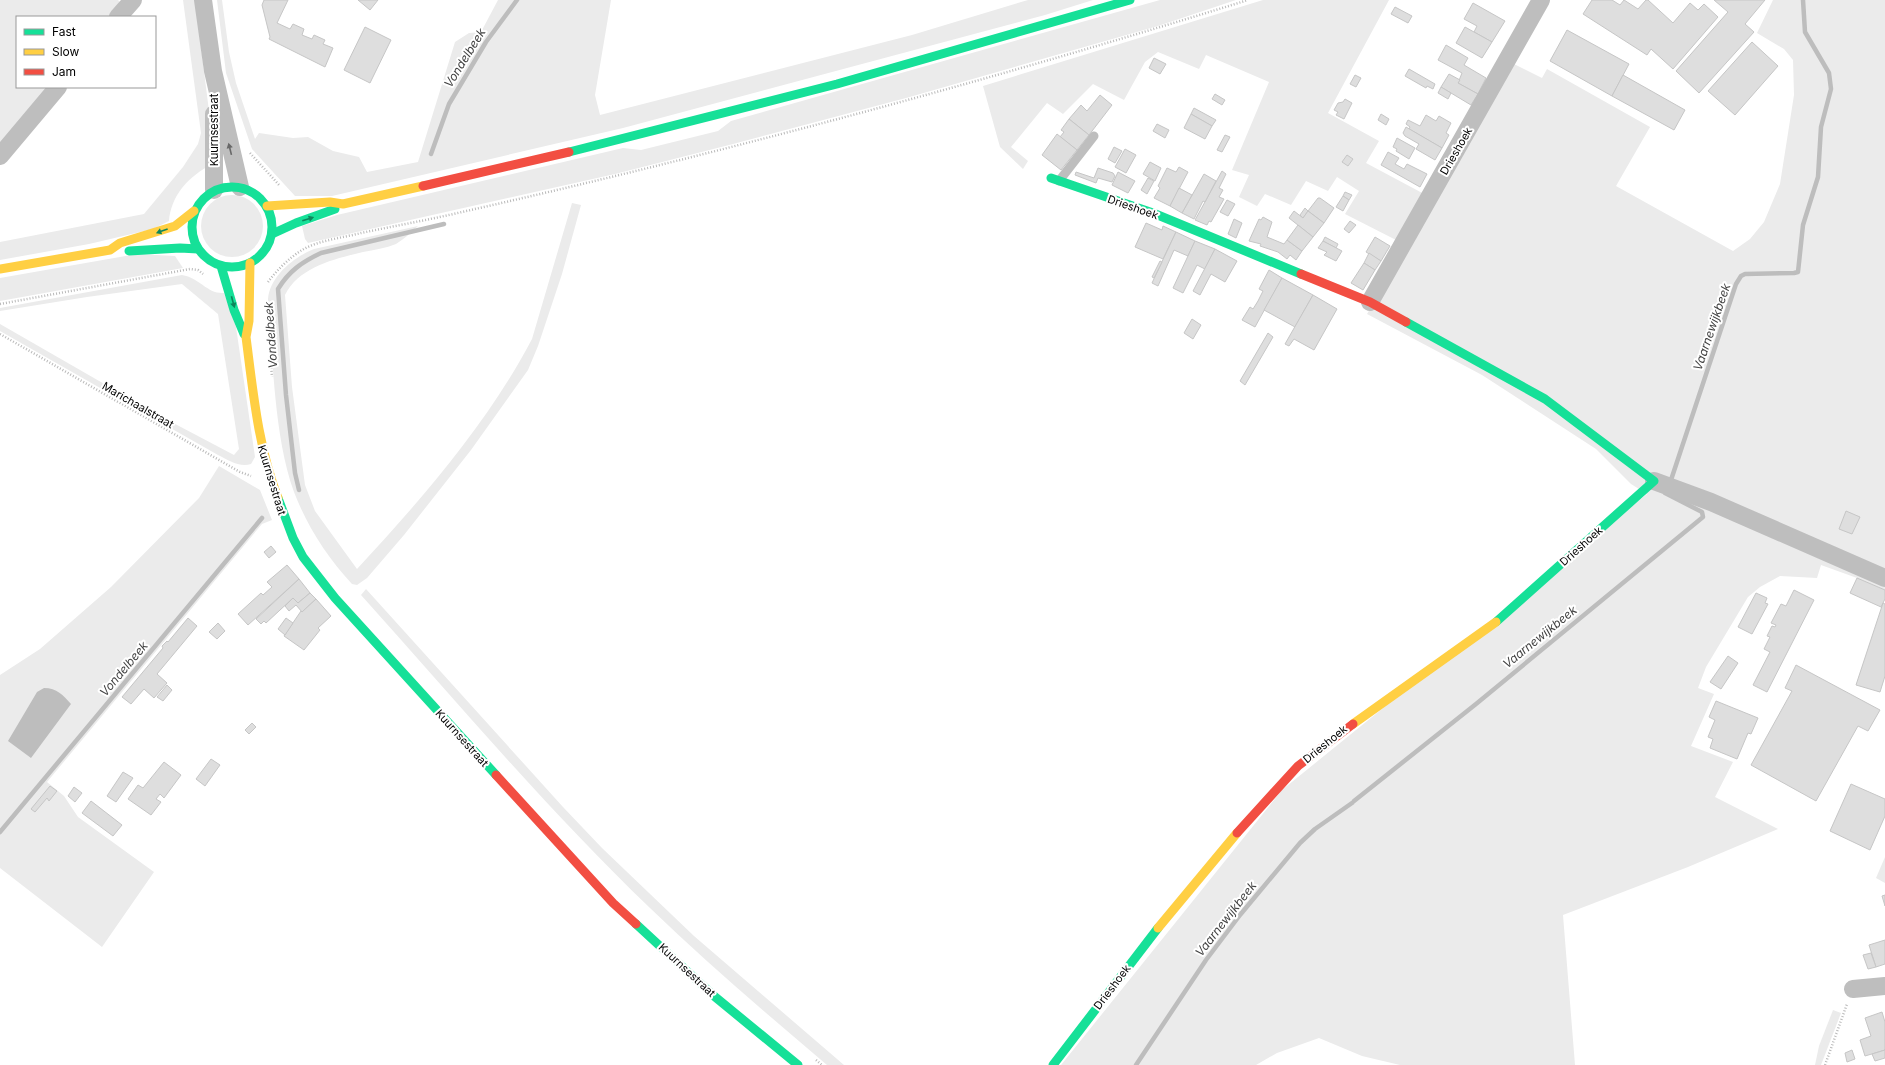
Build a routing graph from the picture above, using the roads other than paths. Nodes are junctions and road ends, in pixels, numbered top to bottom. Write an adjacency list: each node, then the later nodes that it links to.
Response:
1 (133, 0): 5 (street)
2 (203, 0): 6 (street, Kuurnsestraat)
3 (1130, 0): 13 (street)
4 (1541, 0): 22 (street, Drieshoek)
5 (119, 16)
6 (213, 71): 11 (street, Kuurnsestraat, one-way to 6); 12 (street, Kuurnsestraat)
7 (57, 88): 9 (street)
8 (1094, 136): 10 (lane)
9 (0, 156)
10 (1055, 180): 22 (street, Drieshoek)
11 (240, 187): 12 (street); 14 (street)
12 (214, 190): 15 (street)
13 (343, 204): 14 (street); 16 (street, one-way to 13)
14 (267, 206): 16 (street)
15 (194, 211): 17 (street); 18 (street, one-way to 18)
16 (272, 234): 19 (street)
17 (198, 249): 18 (street); 20 (street)
18 (110, 250): 21 (street)
19 (250, 263): 20 (street); 23 (street, Kuurnsestraat)
20 (221, 266): 23 (street, Kuurnsestraat, one-way to 23)
21 (0, 269)
22 (1370, 302): 24 (street, Drieshoek)
23 (246, 337): 28 (street, Kuurnsestraat)
24 (1654, 481): 25 (street, Drieshoek); 29 (street, Drieshoek)
25 (1885, 578)
26 (1885, 986): 27 (street)
27 (1853, 989)
28 (798, 1065)
29 (1053, 1065)

